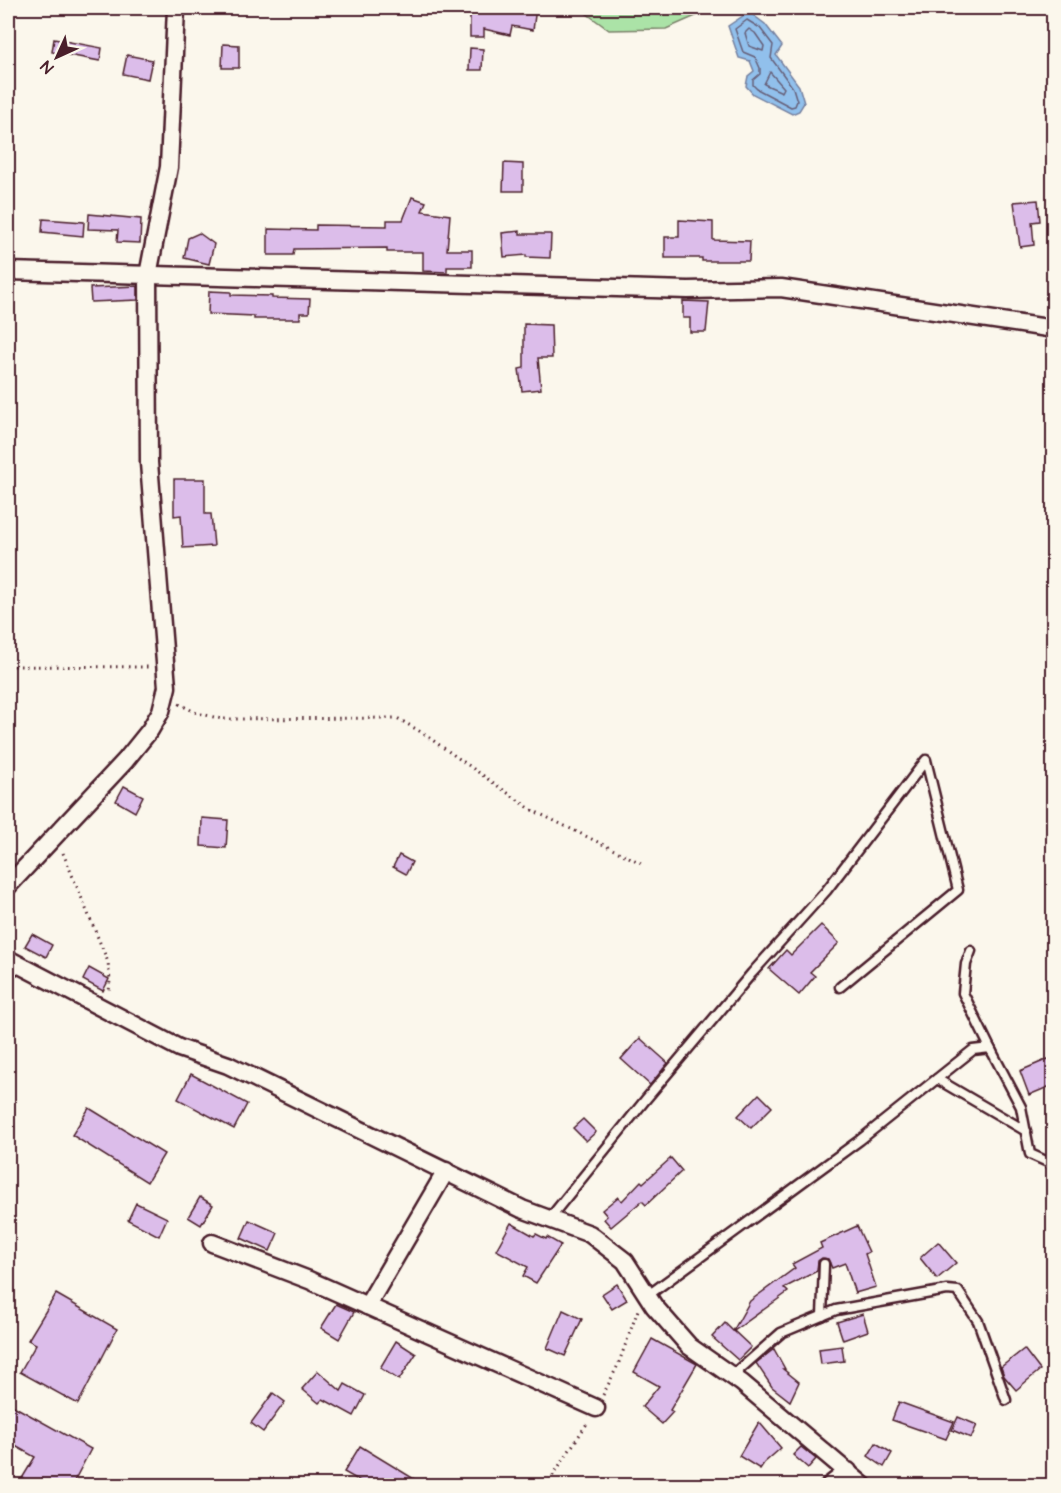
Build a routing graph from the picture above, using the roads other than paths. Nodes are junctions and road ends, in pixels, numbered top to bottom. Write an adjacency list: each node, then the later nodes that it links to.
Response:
1 (176, 8): 3 (street)
2 (8, 271): 3 (street)
3 (148, 275): 4 (street); 5 (street)
4 (1053, 329)
5 (8, 886)
6 (971, 951): 9 (lane)
7 (8, 959): 13 (street)
8 (840, 987): 14 (lane)
9 (993, 1055): 10 (lane); 11 (lane)
10 (937, 1080): 11 (lane); 17 (lane)
11 (1026, 1131): 12 (lane)
12 (1053, 1161)
13 (446, 1171): 14 (street); 18 (street)
14 (549, 1219): 17 (street)
15 (212, 1243): 18 (street)
16 (824, 1264): 19 (lane)
17 (644, 1291): 20 (street)
18 (367, 1306): 22 (street)
19 (822, 1316): 20 (lane); 21 (lane)
20 (732, 1376): 23 (street)
21 (1006, 1400)
22 (596, 1408)
23 (848, 1471): 24 (street); 25 (street)
24 (829, 1485)
25 (864, 1485)

